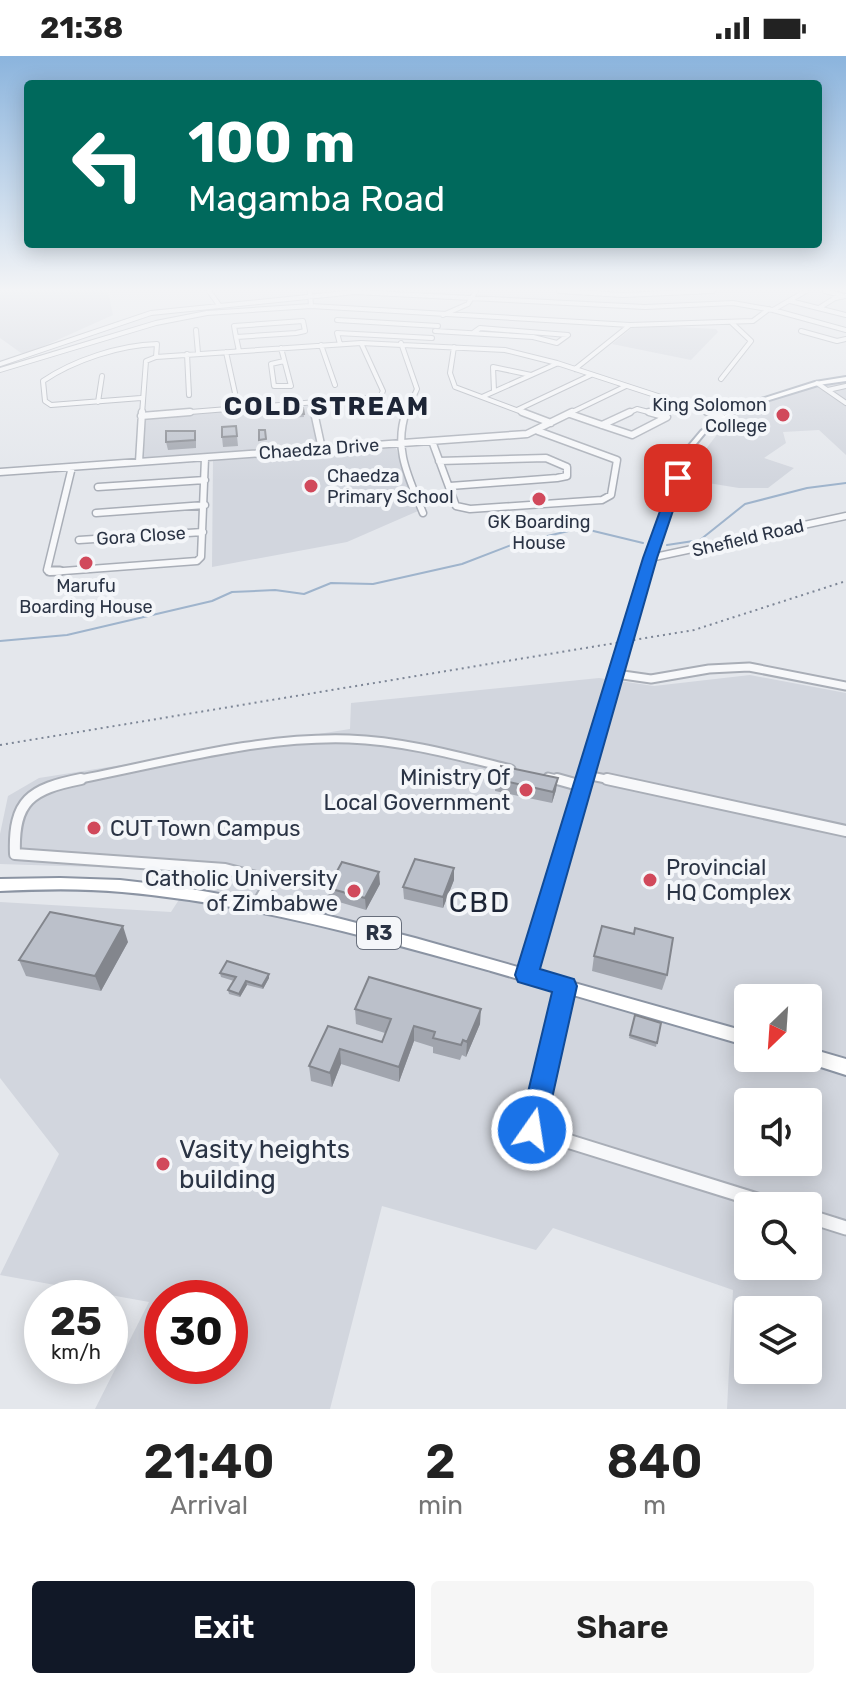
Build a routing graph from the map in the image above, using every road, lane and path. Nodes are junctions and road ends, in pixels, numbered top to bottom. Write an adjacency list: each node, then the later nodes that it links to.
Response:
1 (33, 354): 19 (street)
2 (56, 354): 19 (street)
3 (110, 354): 36 (street)
4 (155, 354): 16 (street)
5 (186, 354): 16 (street)
6 (187, 354): 33 (street)
7 (226, 354): 32 (street)
8 (282, 354): 17 (street)
9 (324, 354): 27 (street)
10 (367, 354): 38 (street)
11 (405, 354): 47 (street)
12 (451, 354): 34 (street)
13 (526, 354): 18 (street)
14 (594, 354): 20 (street)
15 (741, 354): 24 (street)
16 (154, 358): 35 (street)
17 (284, 361): 17 (street)
18 (557, 363): 20 (street); 21 (street)
19 (0, 367)
20 (575, 369): 22 (street)
21 (531, 375): 31 (street); 31 (street)
22 (591, 375): 28 (street); 39 (street)
23 (102, 376): 36 (street)
24 (721, 379)
25 (846, 379): 26 (main road)
26 (817, 383): 30 (street); 42 (main road)
27 (335, 385)
28 (627, 386): 40 (street, Chaedza Drive); 42 (street)
29 (846, 386): 30 (street)
30 (828, 390): 37 (street)
31 (494, 391): 34 (street)
32 (235, 393)
33 (189, 395)
34 (482, 397): 39 (street)
35 (141, 398): 36 (street); 41 (street)
36 (98, 402)
37 (846, 403)
38 (312, 404): 41 (street); 48 (street)
39 (517, 410): 43 (street)
40 (570, 414): 43 (street, Chaedza Drive); 44 (street)
41 (141, 416): 51 (street)
42 (722, 417): 63 (main road)
43 (551, 423): 45 (street, Chaedza Drive)
44 (602, 425): 44 (street)
45 (538, 431): 46 (street, Chaedza Drive); 55 (street)
46 (432, 441): 47 (street, Chaedza Drive); 50 (street)
47 (397, 443): 48 (street, Chaedza Drive); 59 (street)
48 (322, 449): 49 (street, Chaedza Drive)
49 (205, 458): 51 (street, Chaedza Drive); 54 (street)
50 (439, 461): 55 (street); 55 (street)
51 (139, 462): 52 (street, Chaedza Drive)
52 (72, 467): 53 (street, Chaedza Drive); 61 (street)
53 (0, 472)
54 (205, 480): 56 (street); 57 (street)
55 (450, 486)
56 (98, 487)
57 (205, 505): 58 (street); 61 (street)
58 (96, 513)
59 (423, 513)
60 (846, 516): 63 (street, Shefield Road)
61 (203, 532): 62 (street, Gora Close)
62 (79, 540)
63 (650, 558): 64 (main road)
64 (616, 674): 65 (street); 68 (main road)
65 (846, 686)
66 (521, 771): 72 (street)
67 (536, 775): 69 (street)
68 (586, 775): 69 (main road); 70 (street)
69 (582, 786): 73 (main road)
70 (846, 831)
71 (0, 885): 72 (highway, R3)
72 (257, 905): 73 (highway, R3)
73 (526, 975): 74 (highway, R3)
74 (565, 986): 75 (highway, R3); 78 (street)
75 (734, 1035)
76 (822, 1060): 77 (highway)
77 (846, 1067)
78 (734, 1193)
79 (822, 1220): 80 (street)
80 (846, 1228)

